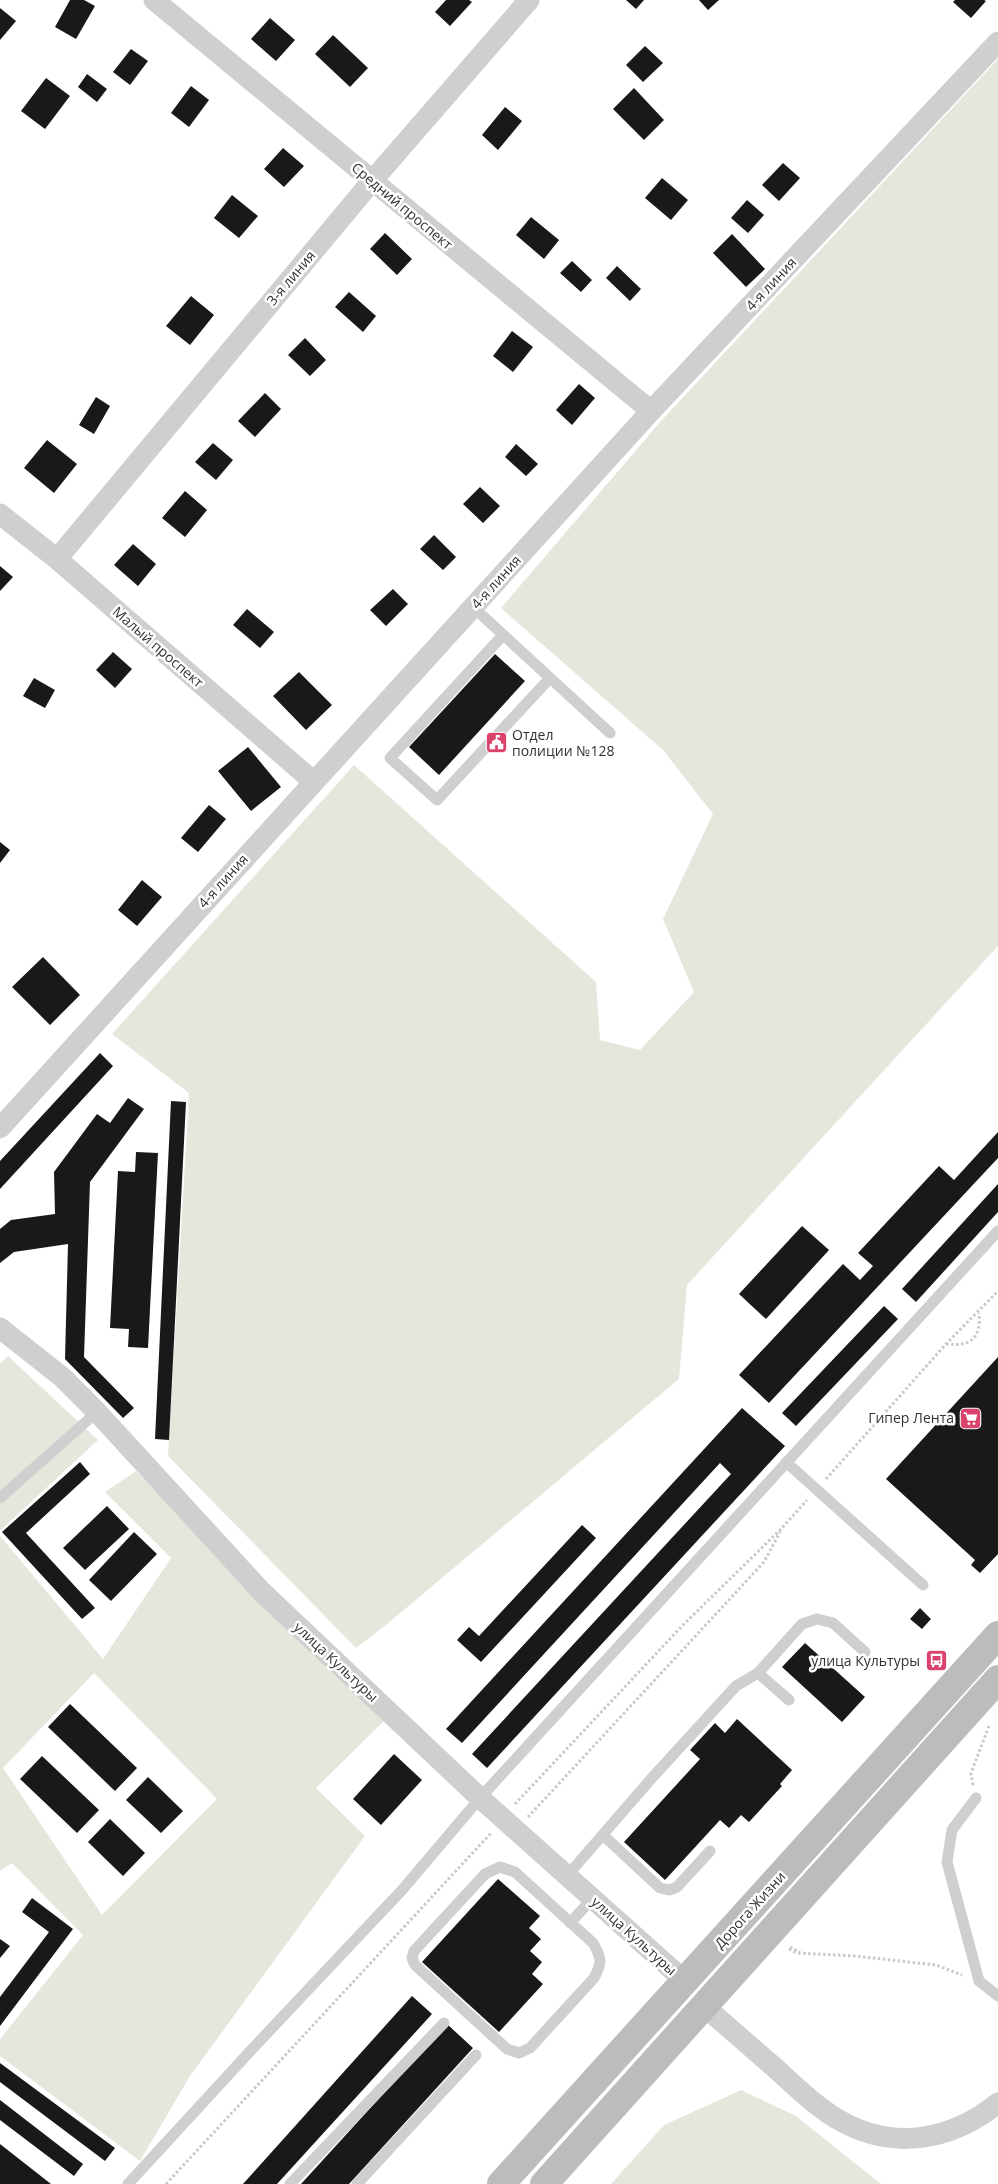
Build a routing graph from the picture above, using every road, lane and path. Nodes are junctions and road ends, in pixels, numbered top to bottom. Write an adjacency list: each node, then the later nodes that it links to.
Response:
1 (154, 0): 4 (street, Средний проспект)
2 (529, 0): 4 (street, 3-я линия)
3 (998, 42): 5 (street, 4-я линия)
4 (372, 181): 5 (street, Средний проспект); 7 (street, 3-я линия)
5 (651, 411): 8 (street, 4-я линия)
6 (0, 514): 7 (street, Малый проспект)
7 (57, 559): 12 (street, Малый проспект)
8 (473, 607): 9 (lane); 12 (street, 4-я линия)
9 (503, 635): 10 (lane); 10 (lane)
10 (550, 678): 11 (lane)
11 (610, 733)
12 (314, 782): 13 (street, 4-я линия)
13 (0, 1128)
14 (998, 1231): 20 (lane)
15 (998, 1291): 16 (path)
16 (979, 1312): 18 (path); 18 (path)
17 (0, 1328): 19 (street, улица Культуры)
18 (946, 1344): 21 (path)
19 (97, 1412): 22 (lane); 31 (street, улица Культуры)
20 (786, 1462): 21 (lane); 31 (lane)
21 (816, 1489): 23 (path); 24 (lane)
22 (0, 1498)
23 (781, 1529): 33 (path); 33 (path)
24 (923, 1585)
25 (998, 1635): 41 (main road, Дорога Жизни)
26 (865, 1652): 27 (lane)
27 (758, 1673): 29 (lane); 34 (lane)
28 (998, 1680): 43 (main road)
29 (789, 1700)
30 (989, 1726): 32 (path)
31 (480, 1798): 33 (street, улица Культуры); 47 (lane)
32 (976, 1798): 40 (lane)
33 (505, 1826): 36 (street, улица Культуры); 48 (path)
34 (604, 1836): 35 (lane); 36 (lane)
35 (710, 1851)
36 (568, 1876): 37 (street, улица Культуры)
37 (592, 1898): 38 (lane); 41 (street, улица Культуры)
38 (570, 1923): 38 (lane)
39 (789, 1948): 40 (path)
40 (980, 1981): 42 (lane)
41 (686, 1982): 51 (main road, Дорога Жизни)
42 (998, 1996)
43 (705, 2007): 46 (street); 52 (main road)
44 (444, 2023): 49 (lane)
45 (476, 2055): 50 (lane)
46 (998, 2103)
47 (128, 2184)
48 (166, 2184)
49 (290, 2184)
50 (357, 2184)
51 (501, 2184)
52 (544, 2184)

